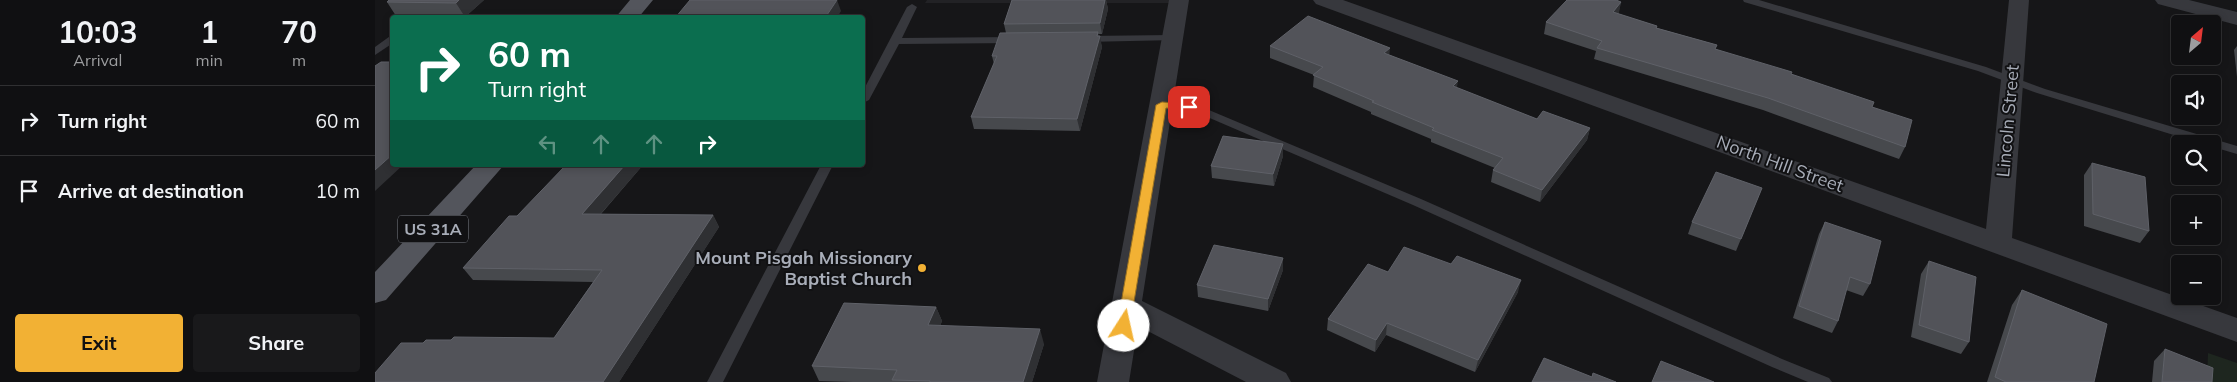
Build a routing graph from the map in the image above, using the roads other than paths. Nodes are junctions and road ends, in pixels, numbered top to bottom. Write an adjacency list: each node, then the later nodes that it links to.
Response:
1 (642, 0): 8 (main road)
2 (1179, 0): 10 (street)
3 (1323, 0): 22 (street, North Hill Street)
4 (1748, 0): 16 (lane)
5 (2019, 0): 16 (street, Lincoln Street)
6 (2165, 0): 9 (street)
7 (912, 8): 14 (lane)
8 (629, 15)
9 (2237, 19)
10 (1173, 38): 12 (lane); 18 (street)
11 (1029, 39): 14 (lane)
12 (1077, 39)
13 (390, 40): 15 (lane)
14 (895, 41): 17 (lane)
15 (375, 52)
16 (2011, 79): 19 (lane); 22 (street, Lincoln Street)
17 (865, 96)
18 (1162, 105): 24 (street); 29 (lane)
19 (2237, 150)
20 (489, 167): 23 (main road, US 31A)
21 (826, 167): 26 (lane)
22 (1998, 242): 25 (street, North Hill Street)
23 (375, 292)
24 (1127, 307): 27 (street); 28 (street)
25 (2237, 330)
26 (715, 382)
27 (1113, 382)
28 (1275, 382)
29 (1824, 382)

